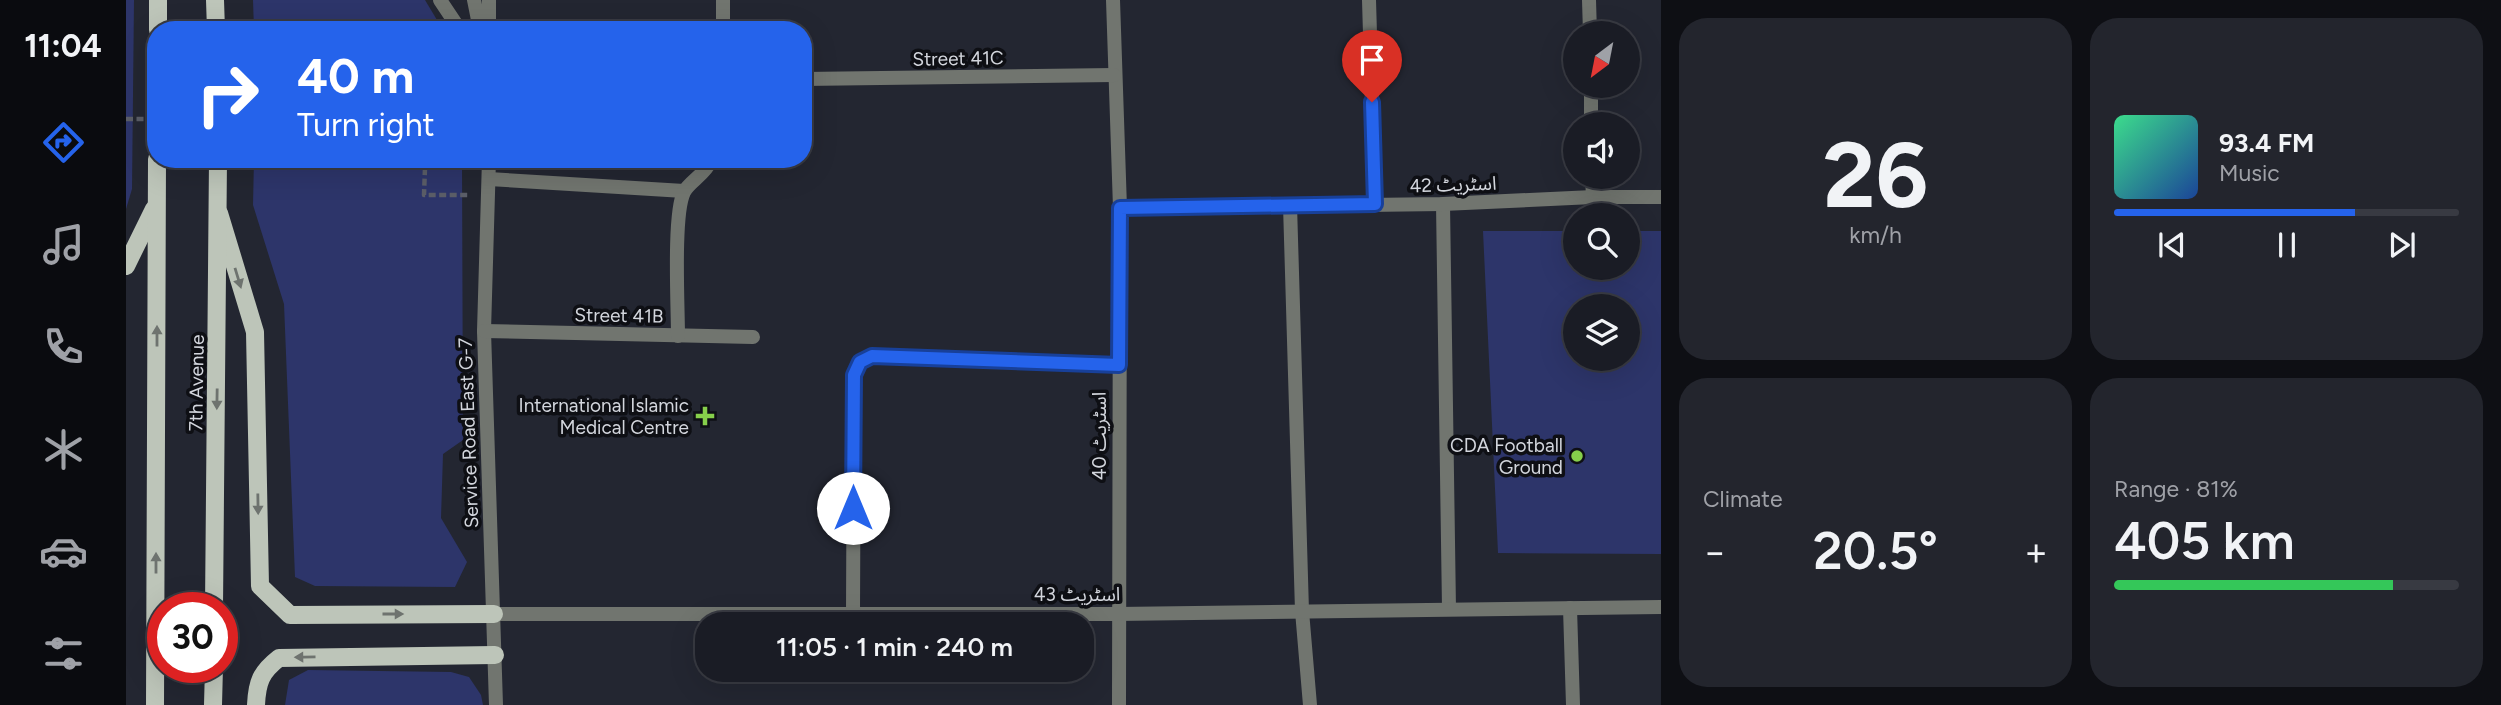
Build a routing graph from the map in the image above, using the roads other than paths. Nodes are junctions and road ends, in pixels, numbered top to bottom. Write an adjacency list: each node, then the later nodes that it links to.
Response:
1 (158, 0): 10 (main road)
2 (215, 0): 11 (main road)
3 (440, 0): 12 (street)
4 (474, 0): 13 (street)
5 (489, 0): 14 (street)
6 (723, 0): 15 (street)
7 (1113, 0): 17 (street, اسٹریٹ 40)
8 (1369, 0): 29 (street)
9 (1589, 0): 16 (street)
10 (158, 21)
11 (216, 21)
12 (454, 21)
13 (478, 21)
14 (489, 21)
15 (723, 21)
16 (1590, 21)
17 (1114, 75): 18 (street, Street 41C); 32 (street, اسٹریٹ 40)
18 (812, 79)
19 (157, 168): 28 (main road, 7th Avenue)
20 (218, 168): 33 (main road, 7th Avenue)
21 (489, 168): 23 (street, Service Road East G-7)
22 (708, 168): 25 (street)
23 (489, 179): 25 (street); 35 (street, Service Road East G-7)
24 (1592, 189): 26 (street)
25 (684, 191): 36 (street)
26 (1592, 197): 27 (street, اسٹریٹ 42); 30 (street, اسٹریٹ 42)
27 (1661, 197)
28 (157, 203): 34 (main road); 51 (main road, 7th Avenue, one-way to 28)
29 (1375, 204): 30 (street, اسٹریٹ 42); 31 (street, اسٹریٹ 42)
30 (1443, 204): 42 (street)
31 (1290, 205): 32 (street, اسٹریٹ 42); 43 (street)
32 (1120, 208): 38 (street, اسٹریٹ 40)
33 (219, 213): 39 (main road, 7th Avenue, one-way to 39); 45 (main road, one-way to 45)
34 (126, 266)
35 (484, 331): 36 (street, Street 41B); 45 (street, Service Road East G-7)
36 (678, 336): 37 (street, Street 41B)
37 (753, 337)
38 (1119, 365): 44 (street); 48 (street, اسٹریٹ 40)
39 (214, 592)
40 (1661, 607): 41 (street, اسٹریٹ 43)
41 (1570, 608): 42 (street, اسٹریٹ 43); 57 (street)
42 (1449, 609): 43 (street, اسٹریٹ 43)
43 (1302, 611): 48 (street, اسٹریٹ 43); 56 (street)
44 (853, 612)
45 (494, 614): 46 (street, اسٹریٹ 43); 49 (street, Service Road East G-7)
46 (695, 614)
47 (1094, 614): 48 (street, اسٹریٹ 43)
48 (1117, 614): 55 (street, اسٹریٹ 40)
49 (495, 655): 53 (main road, one-way to 53); 54 (street, Service Road East G-7)
50 (214, 683): 52 (main road)
51 (155, 705)
52 (213, 705)
53 (256, 705)
54 (496, 705)
55 (1119, 705)
56 (1310, 705)
57 (1573, 705)

